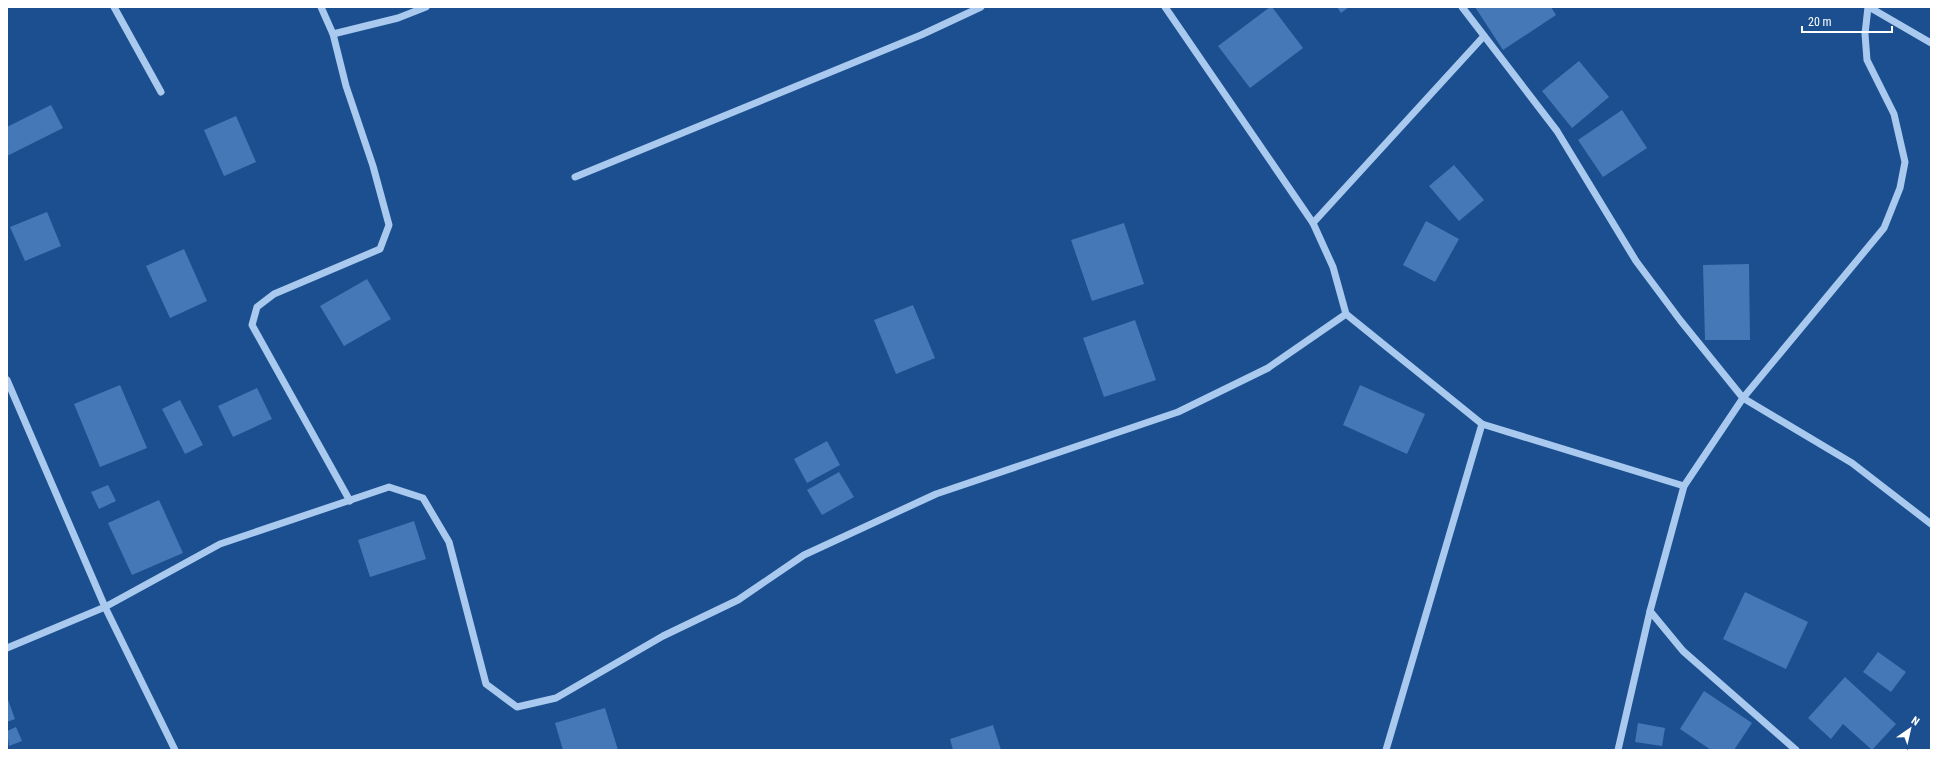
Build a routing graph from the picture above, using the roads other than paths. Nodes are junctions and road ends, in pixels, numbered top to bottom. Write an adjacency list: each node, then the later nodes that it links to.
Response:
1 (114, 7): 11 (street)
2 (321, 7): 8 (street)
3 (426, 7): 8 (street)
4 (981, 7): 12 (street)
5 (1165, 7): 13 (street)
6 (1462, 7): 9 (street)
7 (1868, 7): 10 (street); 16 (street)
8 (333, 34): 19 (street)
9 (1484, 36): 13 (street); 16 (street)
10 (1931, 43)
11 (161, 92)
12 (575, 177)
13 (1313, 222): 14 (street)
14 (1346, 314): 17 (street); 19 (street)
15 (7, 380): 21 (street)
16 (1743, 398): 18 (street); 20 (street)
17 (1482, 424): 18 (street); 25 (street)
18 (1684, 486): 22 (street)
19 (350, 501): 21 (street)
20 (1931, 524)
21 (105, 607): 23 (street); 24 (street)
22 (1650, 611): 26 (street); 27 (street)
23 (7, 648)
24 (175, 750)
25 (1386, 750)
26 (1618, 750)
27 (1796, 750)

